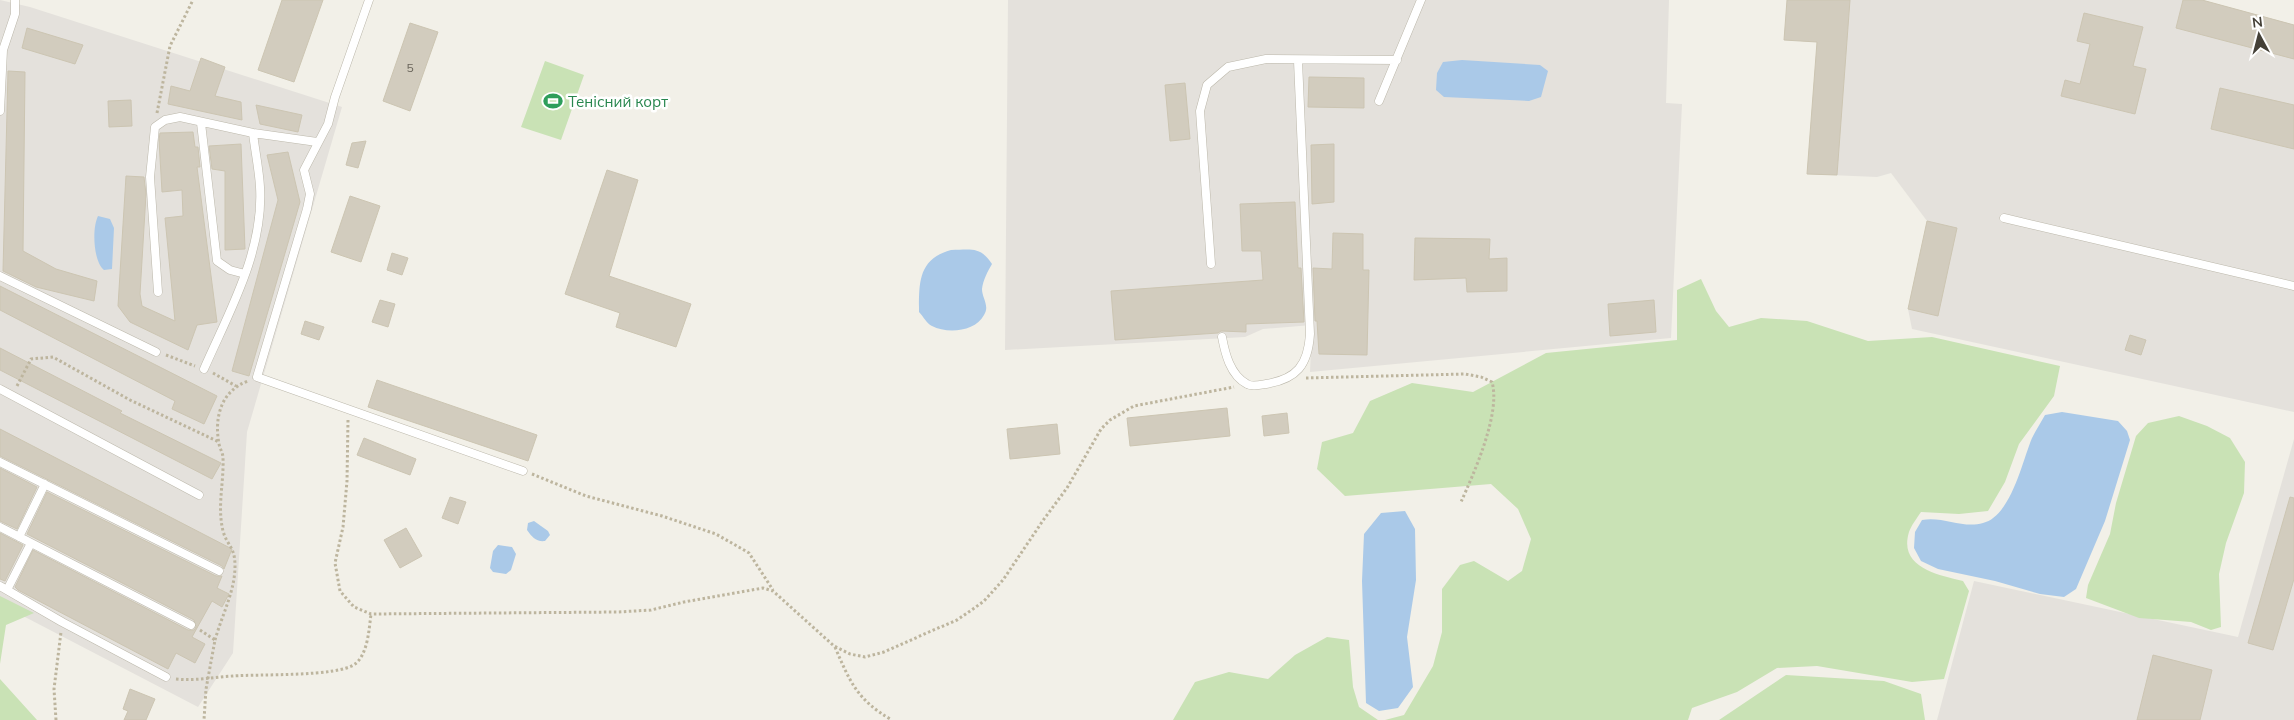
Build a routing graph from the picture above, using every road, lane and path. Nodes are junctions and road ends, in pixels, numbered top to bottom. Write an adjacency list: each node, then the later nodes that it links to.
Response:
1 (15, 0): 6 (lane)
2 (19, 0): 6 (lane)
3 (193, 0): 13 (path)
4 (369, 0): 15 (lane)
5 (1420, 0): 8 (lane)
6 (15, 14): 7 (lane)
7 (2, 50): 11 (lane)
8 (1397, 60): 9 (lane); 10 (lane)
9 (1298, 61): 17 (lane); 25 (lane)
10 (1379, 102)
11 (0, 111)
12 (201, 124): 13 (lane); 14 (lane); 18 (lane)
13 (155, 128): 21 (lane)
14 (253, 133): 15 (lane); 18 (lane)
15 (317, 142): 26 (lane)
16 (2004, 218): 20 (lane)
17 (1211, 264)
18 (245, 274): 24 (lane)
19 (0, 276): 23 (lane)
20 (2294, 286)
21 (158, 292)
22 (1222, 337): 27 (lane)
23 (156, 352): 24 (path)
24 (204, 369): 28 (path)
25 (1294, 374): 27 (lane); 36 (path)
26 (257, 377): 28 (path); 30 (lane)
27 (1247, 385): 47 (path)
28 (236, 386): 31 (path)
29 (3, 390): 31 (path); 35 (lane)
30 (348, 409): 33 (lane); 43 (path)
31 (219, 442): 46 (path)
32 (0, 462): 34 (lane)
33 (523, 470): 42 (path)
34 (45, 484): 38 (lane); 40 (lane)
35 (199, 495)
36 (1461, 502)
37 (0, 527): 38 (lane)
38 (19, 537): 39 (lane)
39 (31, 543): 41 (lane); 45 (lane)
40 (219, 571)
41 (3, 588): 44 (lane)
42 (773, 590): 43 (path); 47 (path)
43 (371, 614): 49 (path)
44 (62, 622): 48 (lane); 50 (path)
45 (191, 625): 46 (path)
46 (215, 640): 49 (path)
47 (834, 646): 52 (path)
48 (166, 677): 49 (path)
49 (208, 678): 51 (path)
50 (56, 720)
51 (204, 720)
52 (892, 720)

